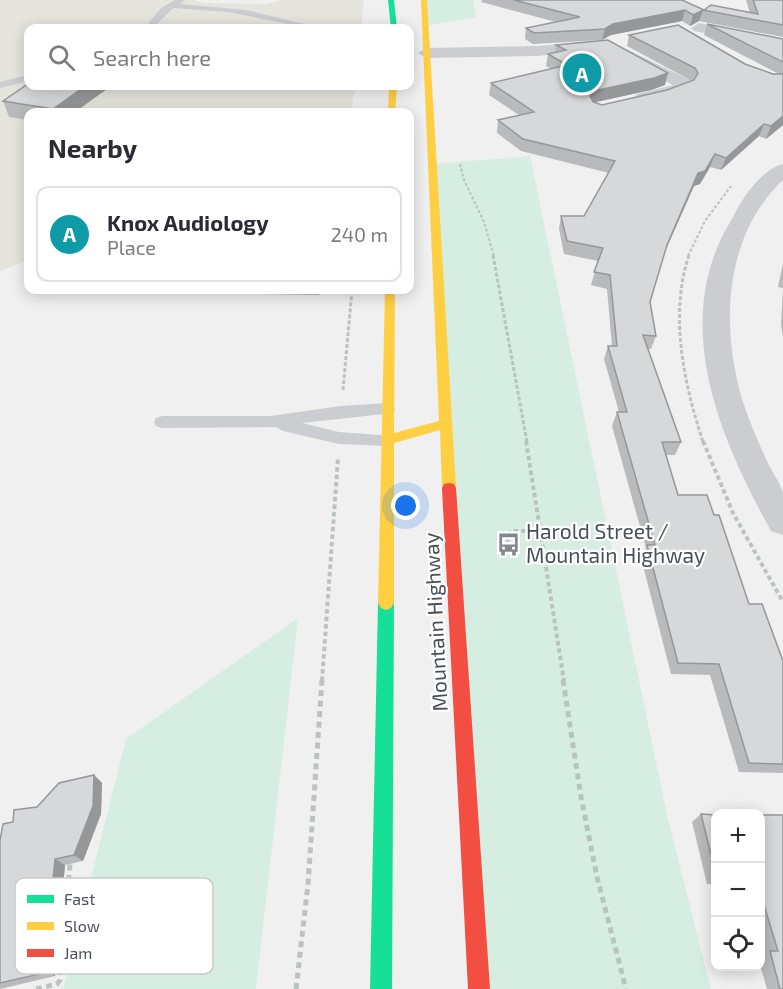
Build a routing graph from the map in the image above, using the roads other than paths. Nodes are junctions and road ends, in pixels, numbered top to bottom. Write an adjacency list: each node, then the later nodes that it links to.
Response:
1 (181, 0): 4 (lane); 5 (lane)
2 (391, 0): 8 (main road)
3 (424, 0): 11 (main road, Mountain Highway)
4 (173, 6): 5 (lane); 6 (lane)
5 (190, 6): 7 (lane)
6 (152, 24)
7 (297, 24)
8 (394, 24)
9 (783, 44): 10 (street)
10 (705, 46)
11 (426, 53): 15 (street); 23 (main road, Mountain Highway)
12 (24, 79): 13 (lane)
13 (0, 85)
14 (393, 90): 16 (main road)
15 (627, 101)
16 (392, 108)
17 (783, 170): 25 (street)
18 (390, 294): 19 (main road)
19 (393, 411): 22 (lane); 24 (main road)
20 (422, 418): 23 (main road)
21 (162, 422): 22 (lane)
22 (270, 422): 24 (lane)
23 (445, 424): 24 (main road); 27 (main road, Mountain Highway)
24 (387, 440): 26 (main road)
25 (783, 521)
26 (381, 989)
27 (479, 989)

